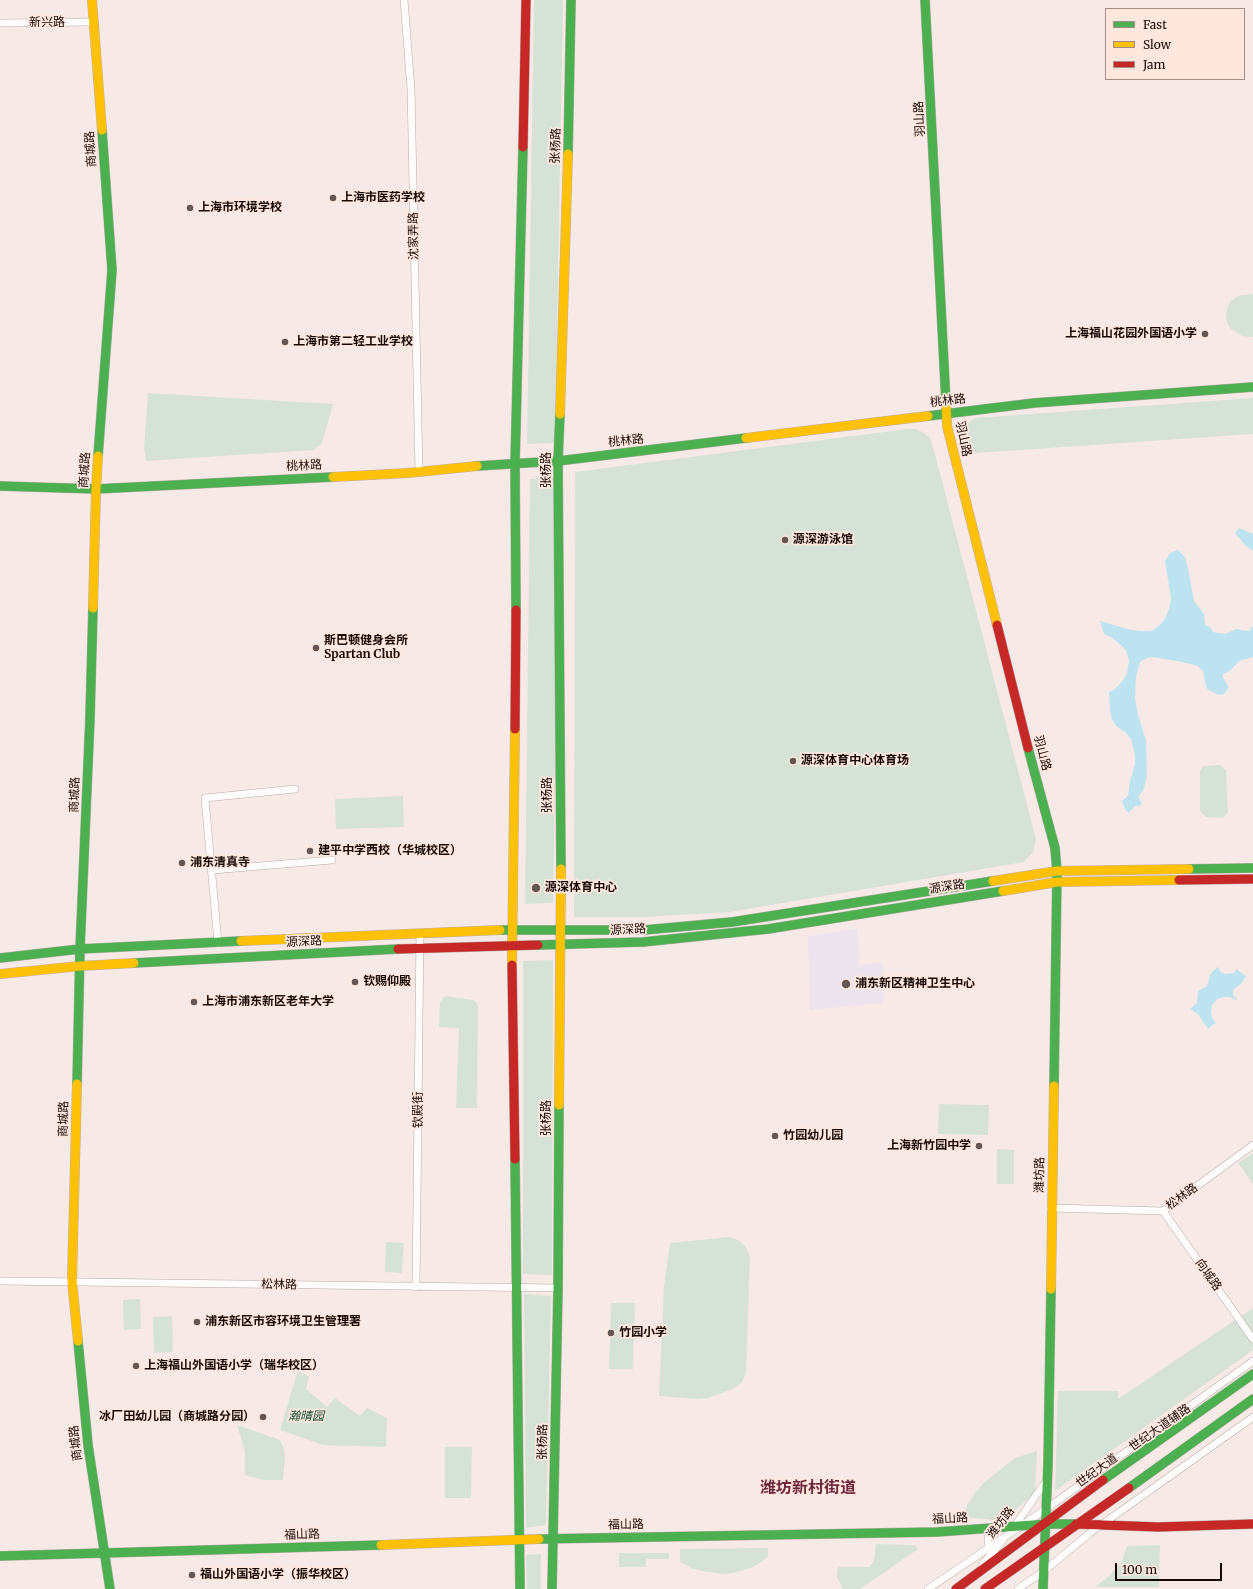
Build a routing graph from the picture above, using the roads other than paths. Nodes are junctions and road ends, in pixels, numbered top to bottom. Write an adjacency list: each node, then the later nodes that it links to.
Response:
1 (92, 0): 6 (main road, 商城路)
2 (404, 0): 12 (street, 沈家弄路)
3 (526, 0): 11 (main road, 张杨路)
4 (571, 0): 10 (main road, 张杨路)
5 (925, 0): 9 (main road, 羽山路)
6 (94, 22): 7 (street, 新兴路); 14 (main road, 商城路)
7 (0, 23)
8 (1253, 387): 9 (main road, 桃林路)
9 (946, 413): 10 (main road, 桃林路); 19 (main road, 羽山路)
10 (558, 461): 11 (main road, 桃林路); 23 (main road, 张杨路)
11 (515, 464): 12 (main road, 桃林路); 22 (main road, 张杨路)
12 (419, 472): 14 (main road, 桃林路)
13 (0, 486): 14 (main road, 桃林路)
14 (96, 489): 29 (main road, 商城路)
15 (295, 789): 18 (street)
16 (332, 860): 18 (street)
17 (1253, 868): 19 (main road, 源深路)
18 (212, 870): 25 (street)
19 (1057, 871): 21 (main road, 潍坊路); 23 (main road, 源深路)
20 (1253, 879): 21 (main road, 源深路)
21 (1057, 882): 26 (main road, 源深路); 34 (main road, 潍坊路)
22 (512, 930): 23 (main road, 源深路); 24 (main road, 源深路); 27 (main road, 张杨路)
23 (560, 931): 26 (main road, 张杨路)
24 (420, 933): 25 (main road, 源深路); 28 (street, 钦殿街)
25 (218, 943): 29 (main road, 源深路)
26 (560, 944): 27 (main road, 源深路); 40 (main road, 张杨路)
27 (512, 945): 28 (main road, 源深路); 39 (main road, 张杨路)
28 (420, 948): 31 (main road, 源深路); 38 (street, 钦殿街)
29 (80, 949): 30 (main road, 源深路); 31 (main road, 商城路)
30 (0, 958)
31 (80, 966): 32 (main road, 源深路); 37 (main road, 商城路)
32 (0, 974)
33 (1253, 1145): 35 (street, 松林路)
34 (1051, 1208): 35 (street, 松林路); 46 (main road, 潍坊路)
35 (1163, 1211): 41 (street, 向城路)
36 (0, 1281): 37 (street, 松林路)
37 (72, 1281): 38 (street, 松林路); 58 (main road, 商城路)
38 (416, 1287): 39 (street, 松林路)
39 (516, 1287): 40 (street, 松林路); 55 (main road, 张杨路)
40 (558, 1288): 54 (main road, 张杨路)
41 (1253, 1339)
42 (1253, 1361): 47 (street, 世纪大道辅路)
43 (1253, 1374): 48 (main road, 世纪大道)
44 (1253, 1399): 49 (main road)
45 (1253, 1418): 51 (street)
46 (1047, 1480): 47 (main road, 潍坊路); 53 (street, 潍坊路)
47 (1046, 1509): 48 (main road, 潍坊路); 53 (street, 世纪大道辅路)
48 (1046, 1524): 49 (main road, 福山路); 53 (main road, 福山路); 57 (main road, 潍坊路); 61 (main road, 世纪大道)
49 (1079, 1524): 51 (main road, 福山路); 57 (main road)
50 (1253, 1524): 51 (main road, 福山路)
51 (1102, 1525): 60 (street)
52 (988, 1528): 53 (main road, 福山路); 54 (main road, 福山路); 56 (street)
53 (1014, 1529): 56 (street, 世纪大道辅路); 61 (street, 潍坊路)
54 (552, 1538): 55 (main road, 福山路); 64 (main road, 张杨路)
55 (519, 1540): 58 (main road, 福山路); 63 (main road, 张杨路)
56 (988, 1547): 65 (street, 世纪大道辅路)
57 (1045, 1547): 60 (main road, 潍坊路); 67 (main road)
58 (104, 1553): 59 (main road, 福山路); 62 (main road, 商城路)
59 (0, 1556)
60 (1044, 1571): 68 (street); 69 (main road, 潍坊路)
61 (970, 1579): 66 (main road, 世纪大道)
62 (110, 1589)
63 (520, 1589)
64 (552, 1589)
65 (928, 1589)
66 (956, 1589)
67 (985, 1589)
68 (1018, 1589)
69 (1043, 1589)

